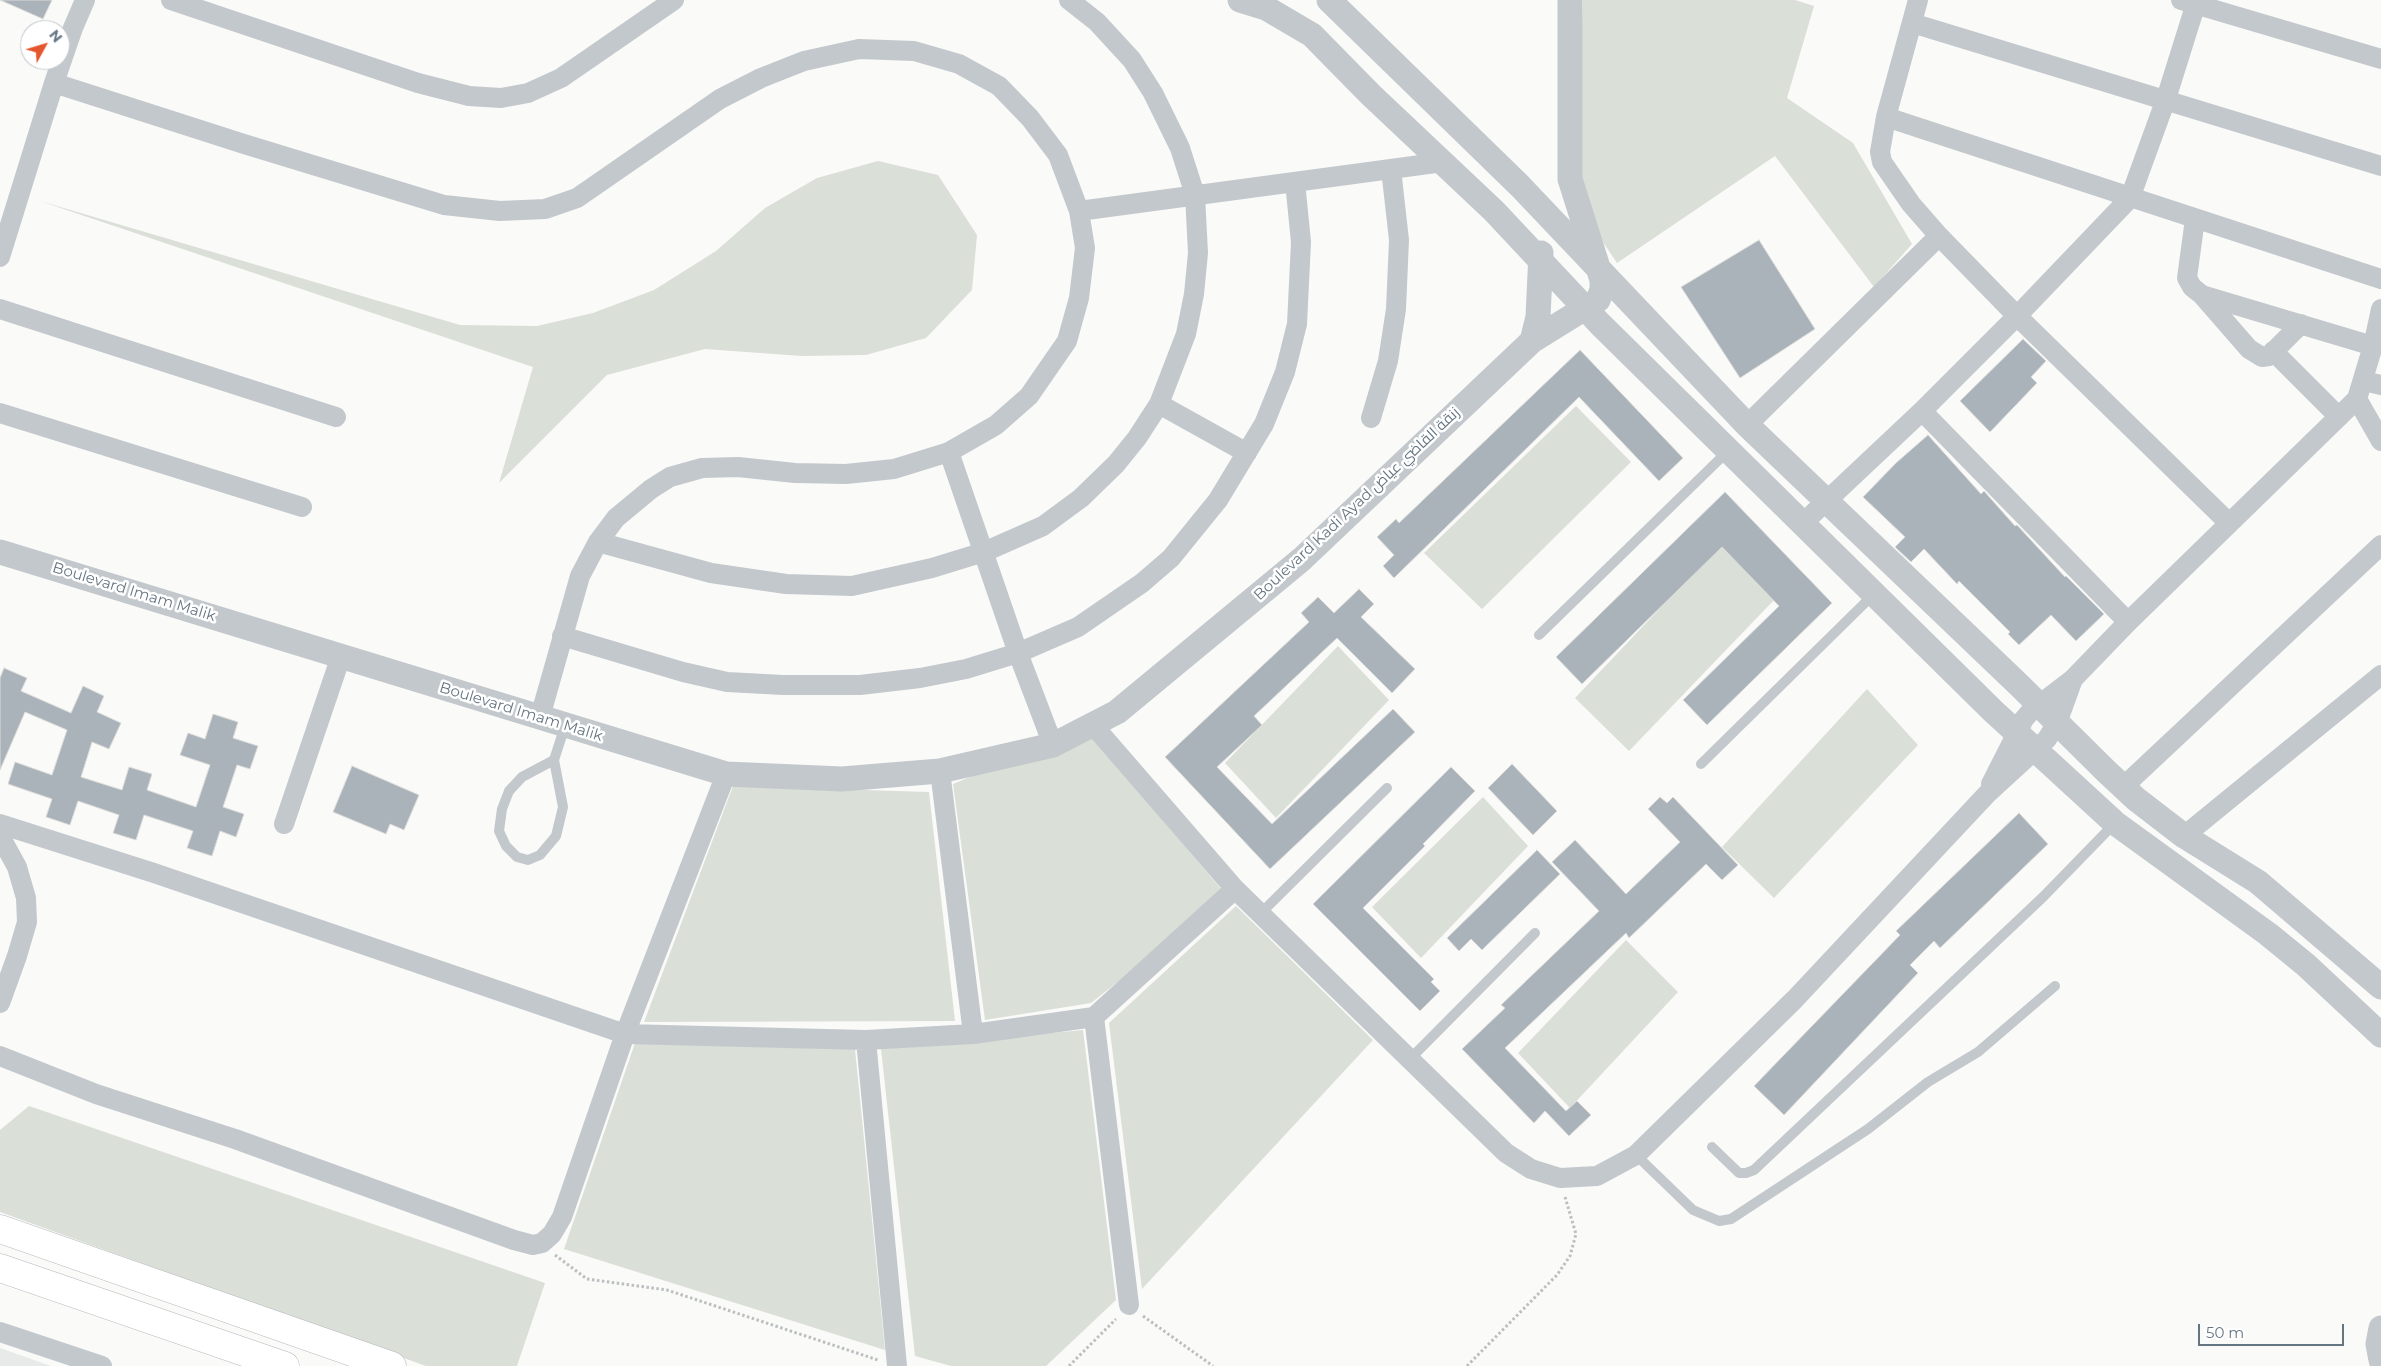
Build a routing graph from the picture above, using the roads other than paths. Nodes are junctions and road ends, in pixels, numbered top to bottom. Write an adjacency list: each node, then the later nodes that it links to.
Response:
1 (85, 0): 12 (street)
2 (171, 0): 3 (street)
3 (674, 0)
4 (1069, 0): 20 (street)
5 (1240, 0): 15 (street)
6 (1329, 0): 24 (street)
7 (1570, 0): 18 (street)
8 (1918, 0): 10 (street)
9 (2191, 2): 11 (street); 13 (street)
10 (1912, 23): 13 (street); 14 (street)
11 (2381, 59)
12 (54, 83): 22 (street); 23 (street)
13 (2166, 99): 16 (street); 21 (street)
14 (1886, 117): 21 (street); 26 (street)
15 (1443, 162): 17 (street); 28 (street)
16 (2381, 166)
17 (1391, 169): 19 (street); 46 (street)
18 (1570, 179): 24 (street); 29 (street)
19 (1295, 182): 20 (street); 51 (street)
20 (1195, 195): 22 (street); 41 (street)
21 (2130, 198): 25 (street); 35 (street)
22 (1078, 211): 50 (street)
23 (7, 214): 27 (street)
24 (1550, 218): 28 (street); 29 (street)
25 (2195, 219): 30 (street); 31 (street)
26 (1939, 236): 35 (street); 47 (street)
27 (0, 257)
28 (1540, 260): 32 (street); 37 (street)
29 (1598, 268): 32 (street); 47 (street)
30 (2381, 279)
31 (2202, 295): 36 (street); 39 (street)
32 (1584, 308): 37 (street, Boulevard Kadi Ayad زنقة القاضي عياض); 49 (street)
33 (2381, 309): 38 (street)
34 (0, 310): 44 (street)
35 (2017, 316): 42 (street); 54 (street)
36 (2302, 324): 38 (street); 39 (street)
37 (1532, 340): 71 (street, Boulevard Kadi Ayad زنقة القاضي عياض)
38 (2373, 346): 40 (street)
39 (2274, 351): 45 (street)
40 (2367, 388): 45 (street); 48 (street)
41 (1158, 404): 51 (street); 59 (street)
42 (1922, 411): 52 (street); 61 (street)
43 (0, 414): 53 (street)
44 (336, 417)
45 (2339, 417): 54 (street)
46 (1371, 418)
47 (1748, 425): 52 (street)
48 (2381, 441)
49 (1728, 451): 55 (street); 62 (lane)
50 (949, 452): 56 (street); 59 (street)
51 (1247, 453): 64 (street)
52 (1827, 501): 55 (street); 68 (street)
53 (302, 507)
54 (2229, 523): 61 (street)
55 (1802, 524): 60 (street)
56 (598, 542): 59 (street); 63 (street)
57 (2381, 545): 80 (street)
58 (0, 552): 65 (street, Boulevard Imam Malik)
59 (984, 552): 64 (street)
60 (1874, 594): 73 (street); 77 (lane)
61 (2128, 622): 67 (street)
62 (1539, 635)
63 (562, 636): 64 (street); 69 (street)
64 (1018, 653): 74 (street)
65 (341, 656): 69 (street, Boulevard Imam Malik); 85 (street)
66 (2381, 675): 87 (street)
67 (2073, 679): 68 (street); 70 (street)
68 (2038, 705): 70 (street); 73 (street)
69 (540, 717): 72 (street, Boulevard Imam Malik)
70 (2057, 723): 75 (street); 80 (street)
71 (1093, 725): 74 (street, Boulevard Kadi Ayad زنقة القاضي عياض); 88 (street)
72 (565, 726): 76 (lane); 79 (street, Boulevard Imam Malik)
73 (2018, 733): 75 (street); 82 (street)
74 (1053, 745): 78 (street, Boulevard Imam Malik)
75 (2036, 750): 82 (street); 83 (street)
76 (554, 760): 76 (lane)
77 (1701, 764)
78 (940, 771): 79 (street, Boulevard Imam Malik); 96 (street)
79 (726, 774): 95 (street)
80 (2123, 787): 87 (street)
81 (1388, 788): 89 (lane)
82 (1987, 794): 102 (street)
83 (2114, 823): 97 (street); 101 (lane)
84 (0, 824): 95 (street)
85 (284, 824)
86 (0, 836): 93 (street)
87 (2184, 836): 92 (street)
88 (1235, 889): 89 (street); 94 (street)
89 (1260, 914): 100 (street)
90 (1535, 933): 100 (lane)
91 (2055, 986): 102 (lane)
92 (2381, 987)
93 (0, 1003)
94 (1094, 1017): 96 (street); 105 (street)
95 (625, 1034): 98 (street); 99 (street)
96 (973, 1034): 98 (street)
97 (2381, 1035)
98 (866, 1040): 109 (street)
99 (0, 1056)
100 (1410, 1059): 102 (street)
101 (1712, 1147)
102 (1636, 1155)
103 (0, 1229): 112 (highway)
104 (0, 1268): 111 (highway)
105 (1129, 1306)
106 (2381, 1328): 108 (street)
107 (0, 1332): 110 (street)
108 (2381, 1360)
109 (892, 1364)
110 (102, 1366)
111 (285, 1366)
112 (392, 1366)

